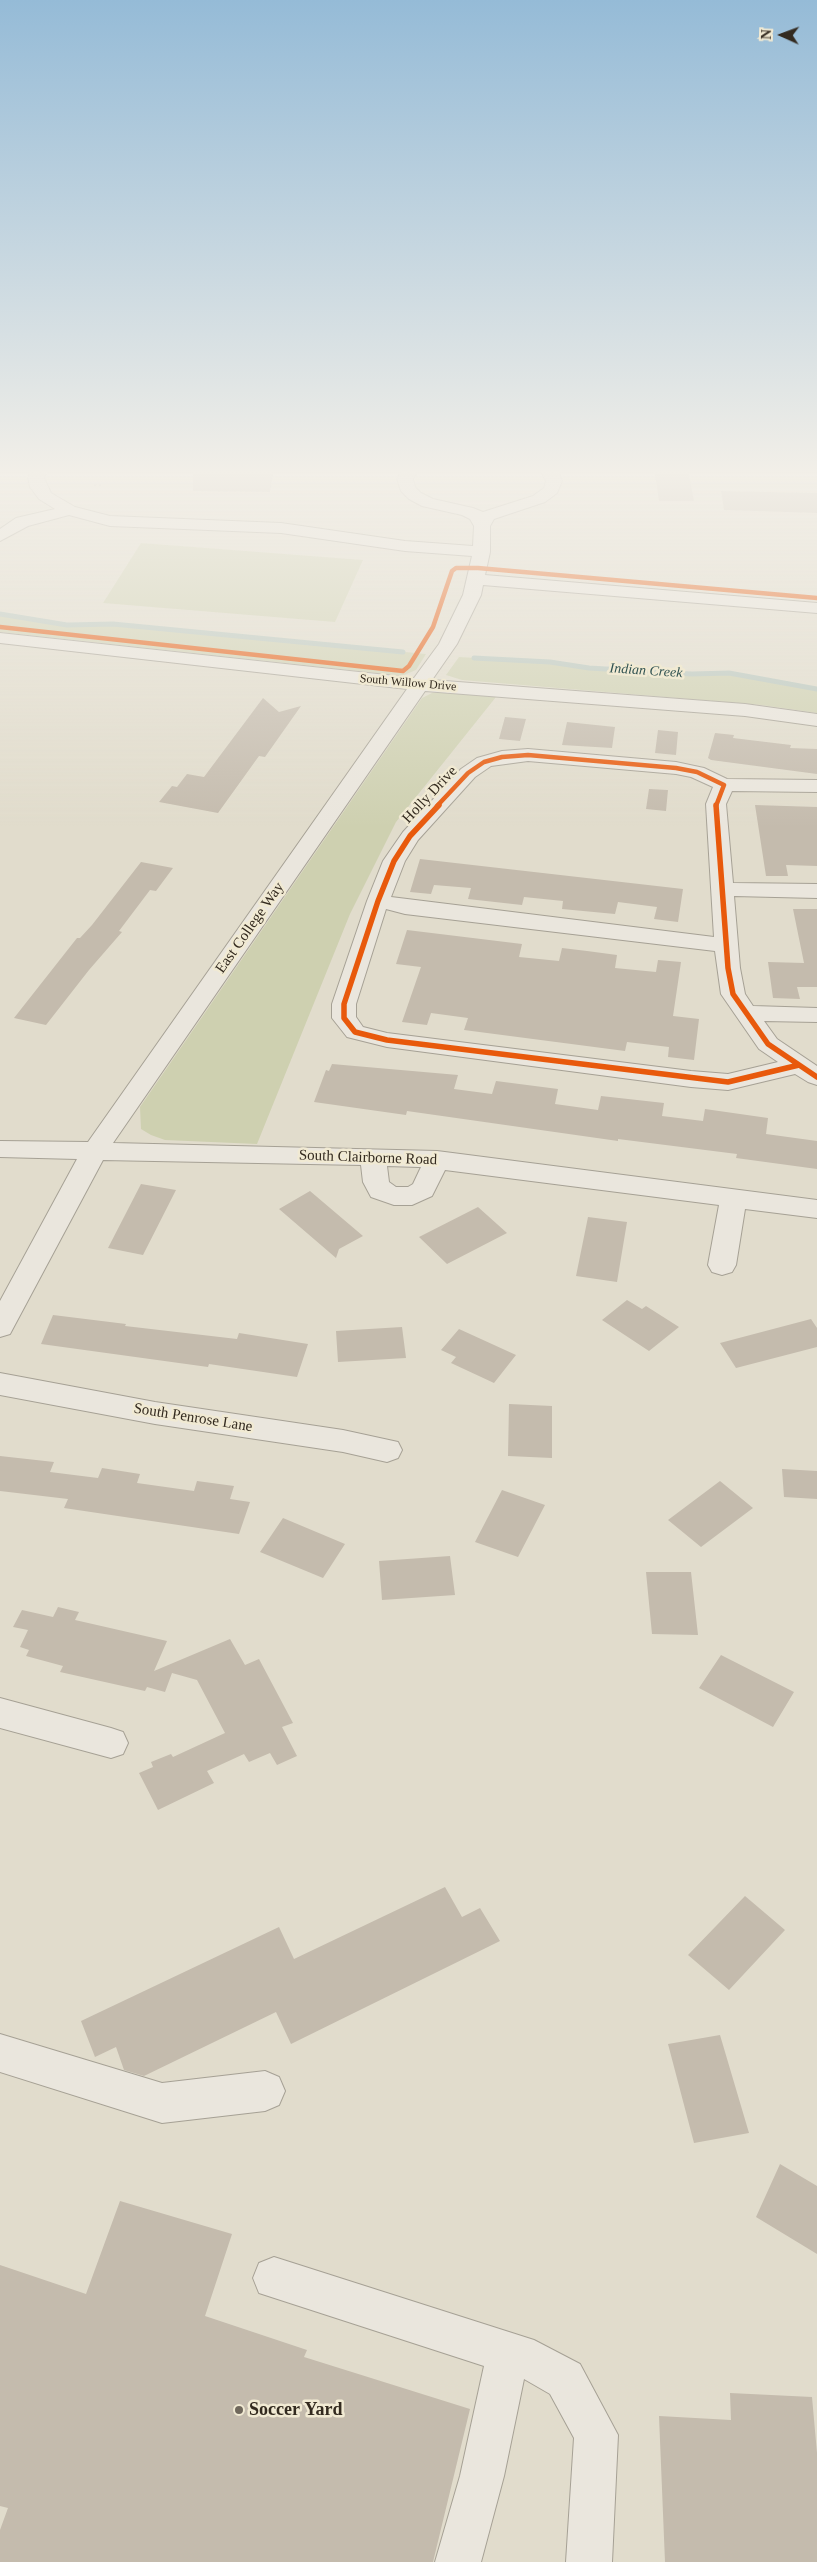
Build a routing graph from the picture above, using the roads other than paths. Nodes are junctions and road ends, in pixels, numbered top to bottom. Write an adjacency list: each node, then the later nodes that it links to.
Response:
1 (474, 589): 5 (street, East College Way)
2 (588, 589): 3 (street)
3 (817, 608)
4 (0, 638): 5 (street, South Willow Drive)
5 (419, 684): 6 (street, South Willow Drive); 17 (street, East College Way)
6 (817, 720)
7 (724, 785): 8 (street, Holly Drive); 9 (street, Holly Drive); 11 (street, Holly Drive)
8 (817, 786)
9 (722, 889): 10 (street); 12 (street, Holly Drive)
10 (817, 892)
11 (378, 901): 12 (street); 15 (street, Holly Drive)
12 (726, 945): 13 (street, Holly Drive)
13 (746, 1013): 14 (street); 15 (street, Holly Drive)
14 (817, 1015)
15 (808, 1071)
16 (0, 1149): 17 (street, South Clairborne Road)
17 (96, 1150): 18 (street, South Clairborne Road); 23 (street, East College Way)
18 (372, 1158): 19 (street, South Clairborne Road); 19 (street)
19 (437, 1160): 20 (street, South Clairborne Road)
20 (734, 1198): 21 (street, South Clairborne Road); 22 (street)
21 (817, 1209)
22 (722, 1265)
23 (0, 1327)
24 (0, 1384): 25 (street, South Penrose Lane)
25 (387, 1450)
26 (0, 1713): 27 (street)
27 (110, 1743)
28 (0, 2054): 29 (street)
29 (265, 2091)
30 (274, 2278): 31 (street)
31 (508, 2353): 32 (street); 33 (street)
32 (458, 2562)
33 (589, 2562)

